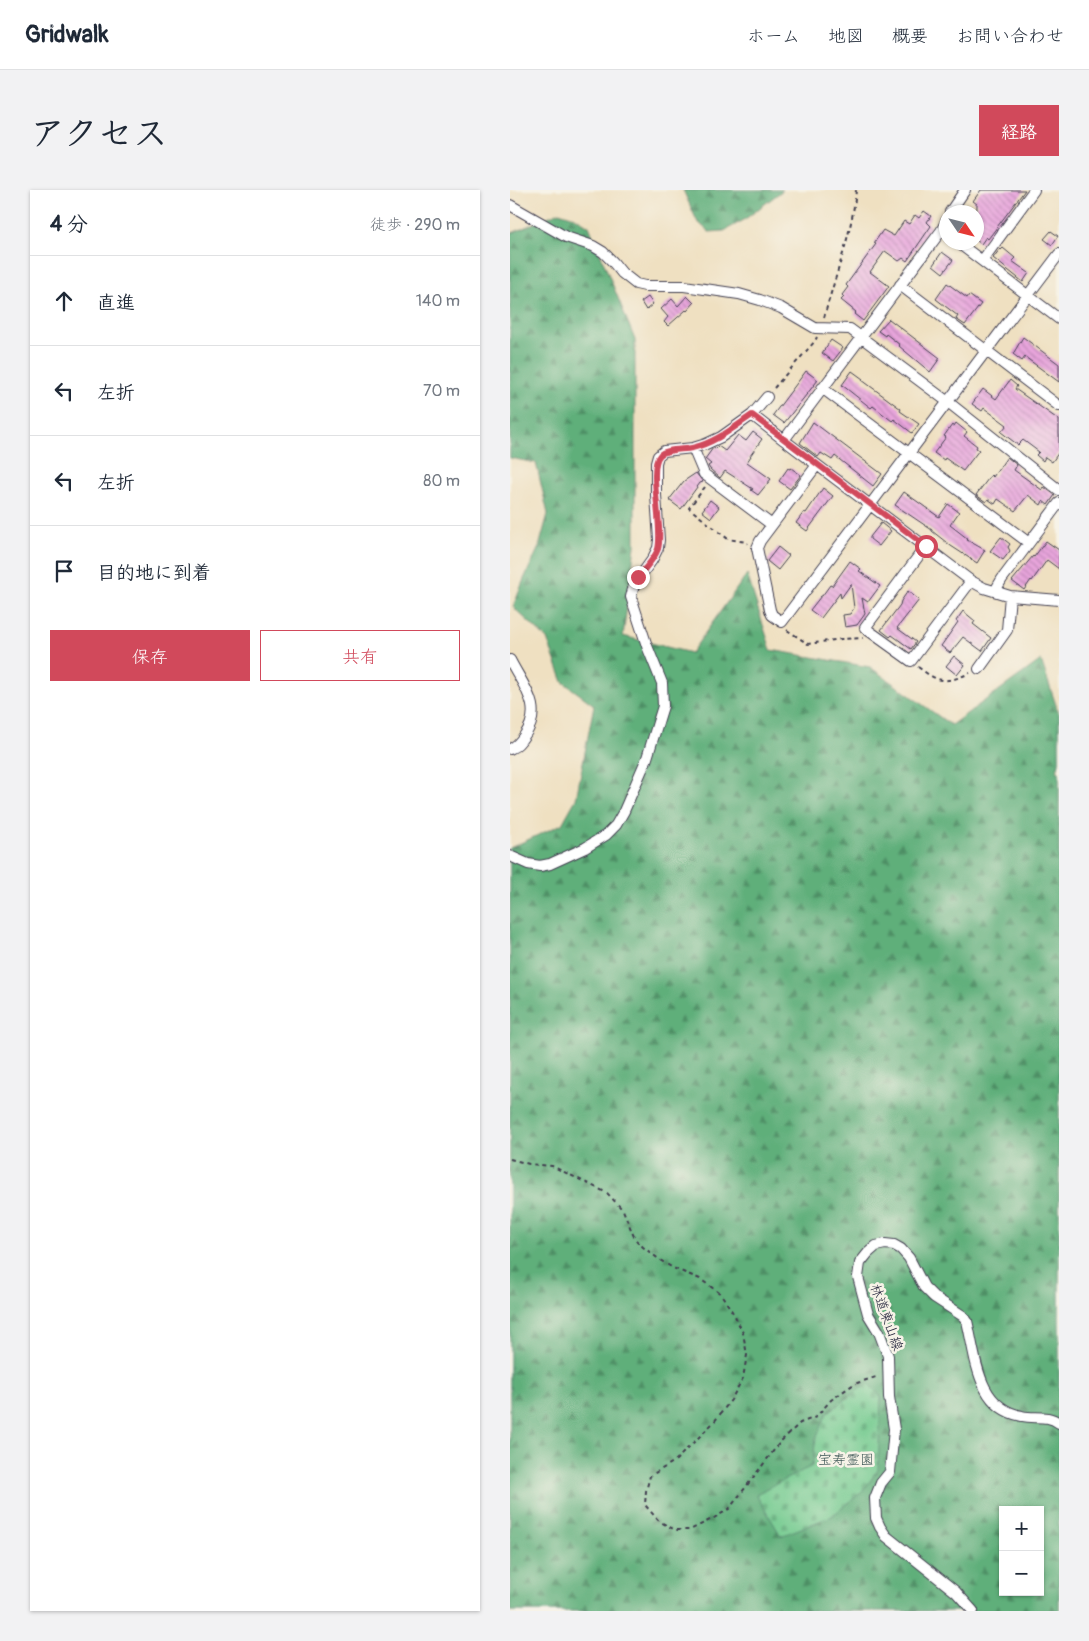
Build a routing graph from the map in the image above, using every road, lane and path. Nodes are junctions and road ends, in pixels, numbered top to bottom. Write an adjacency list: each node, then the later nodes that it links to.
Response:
1 (856, 190): 13 (path)
2 (965, 190): 5 (street)
3 (1034, 190): 9 (street)
4 (510, 205): 13 (street)
5 (955, 205)
6 (939, 239): 10 (street)
7 (968, 250): 9 (street)
8 (1059, 254): 11 (street)
9 (982, 261): 11 (street)
10 (900, 285): 14 (street); 15 (street)
11 (1027, 296): 12 (street); 15 (street)
12 (1059, 319)
13 (821, 329): 14 (street); 17 (path)
14 (861, 337): 16 (street); 18 (street)
15 (986, 351): 18 (street); 19 (street)
16 (822, 388): 21 (street); 23 (street)
17 (767, 397): 20 (street)
18 (948, 402): 23 (street); 26 (street)
19 (1059, 406)
20 (752, 415): 21 (street); 22 (street)
21 (784, 440): 24 (street)
22 (693, 448): 25 (street); 43 (street)
23 (909, 453): 28 (street); 30 (street)
24 (817, 465): 28 (street); 29 (street)
25 (711, 479): 29 (street); 32 (path)
26 (1059, 490)
27 (1059, 503): 30 (street)
28 (871, 505): 31 (street); 37 (street)
29 (772, 525): 32 (street)
30 (1029, 543): 34 (street)
31 (926, 546): 33 (street); 38 (street)
32 (757, 548): 37 (street)
33 (971, 581): 34 (street); 40 (street)
34 (995, 592): 35 (street)
35 (1010, 596): 36 (street); 41 (street)
36 (1059, 600)
37 (782, 622): 38 (path)
38 (875, 635): 40 (street)
39 (510, 660): 42 (street)
40 (911, 660): 41 (path)
41 (978, 669)
42 (510, 749)
43 (510, 856)
44 (510, 1159): 45 (path)
45 (889, 1376): 46 (street, 林道東山線); 47 (street, 林道東山線)
46 (1059, 1423)
47 (973, 1611)

